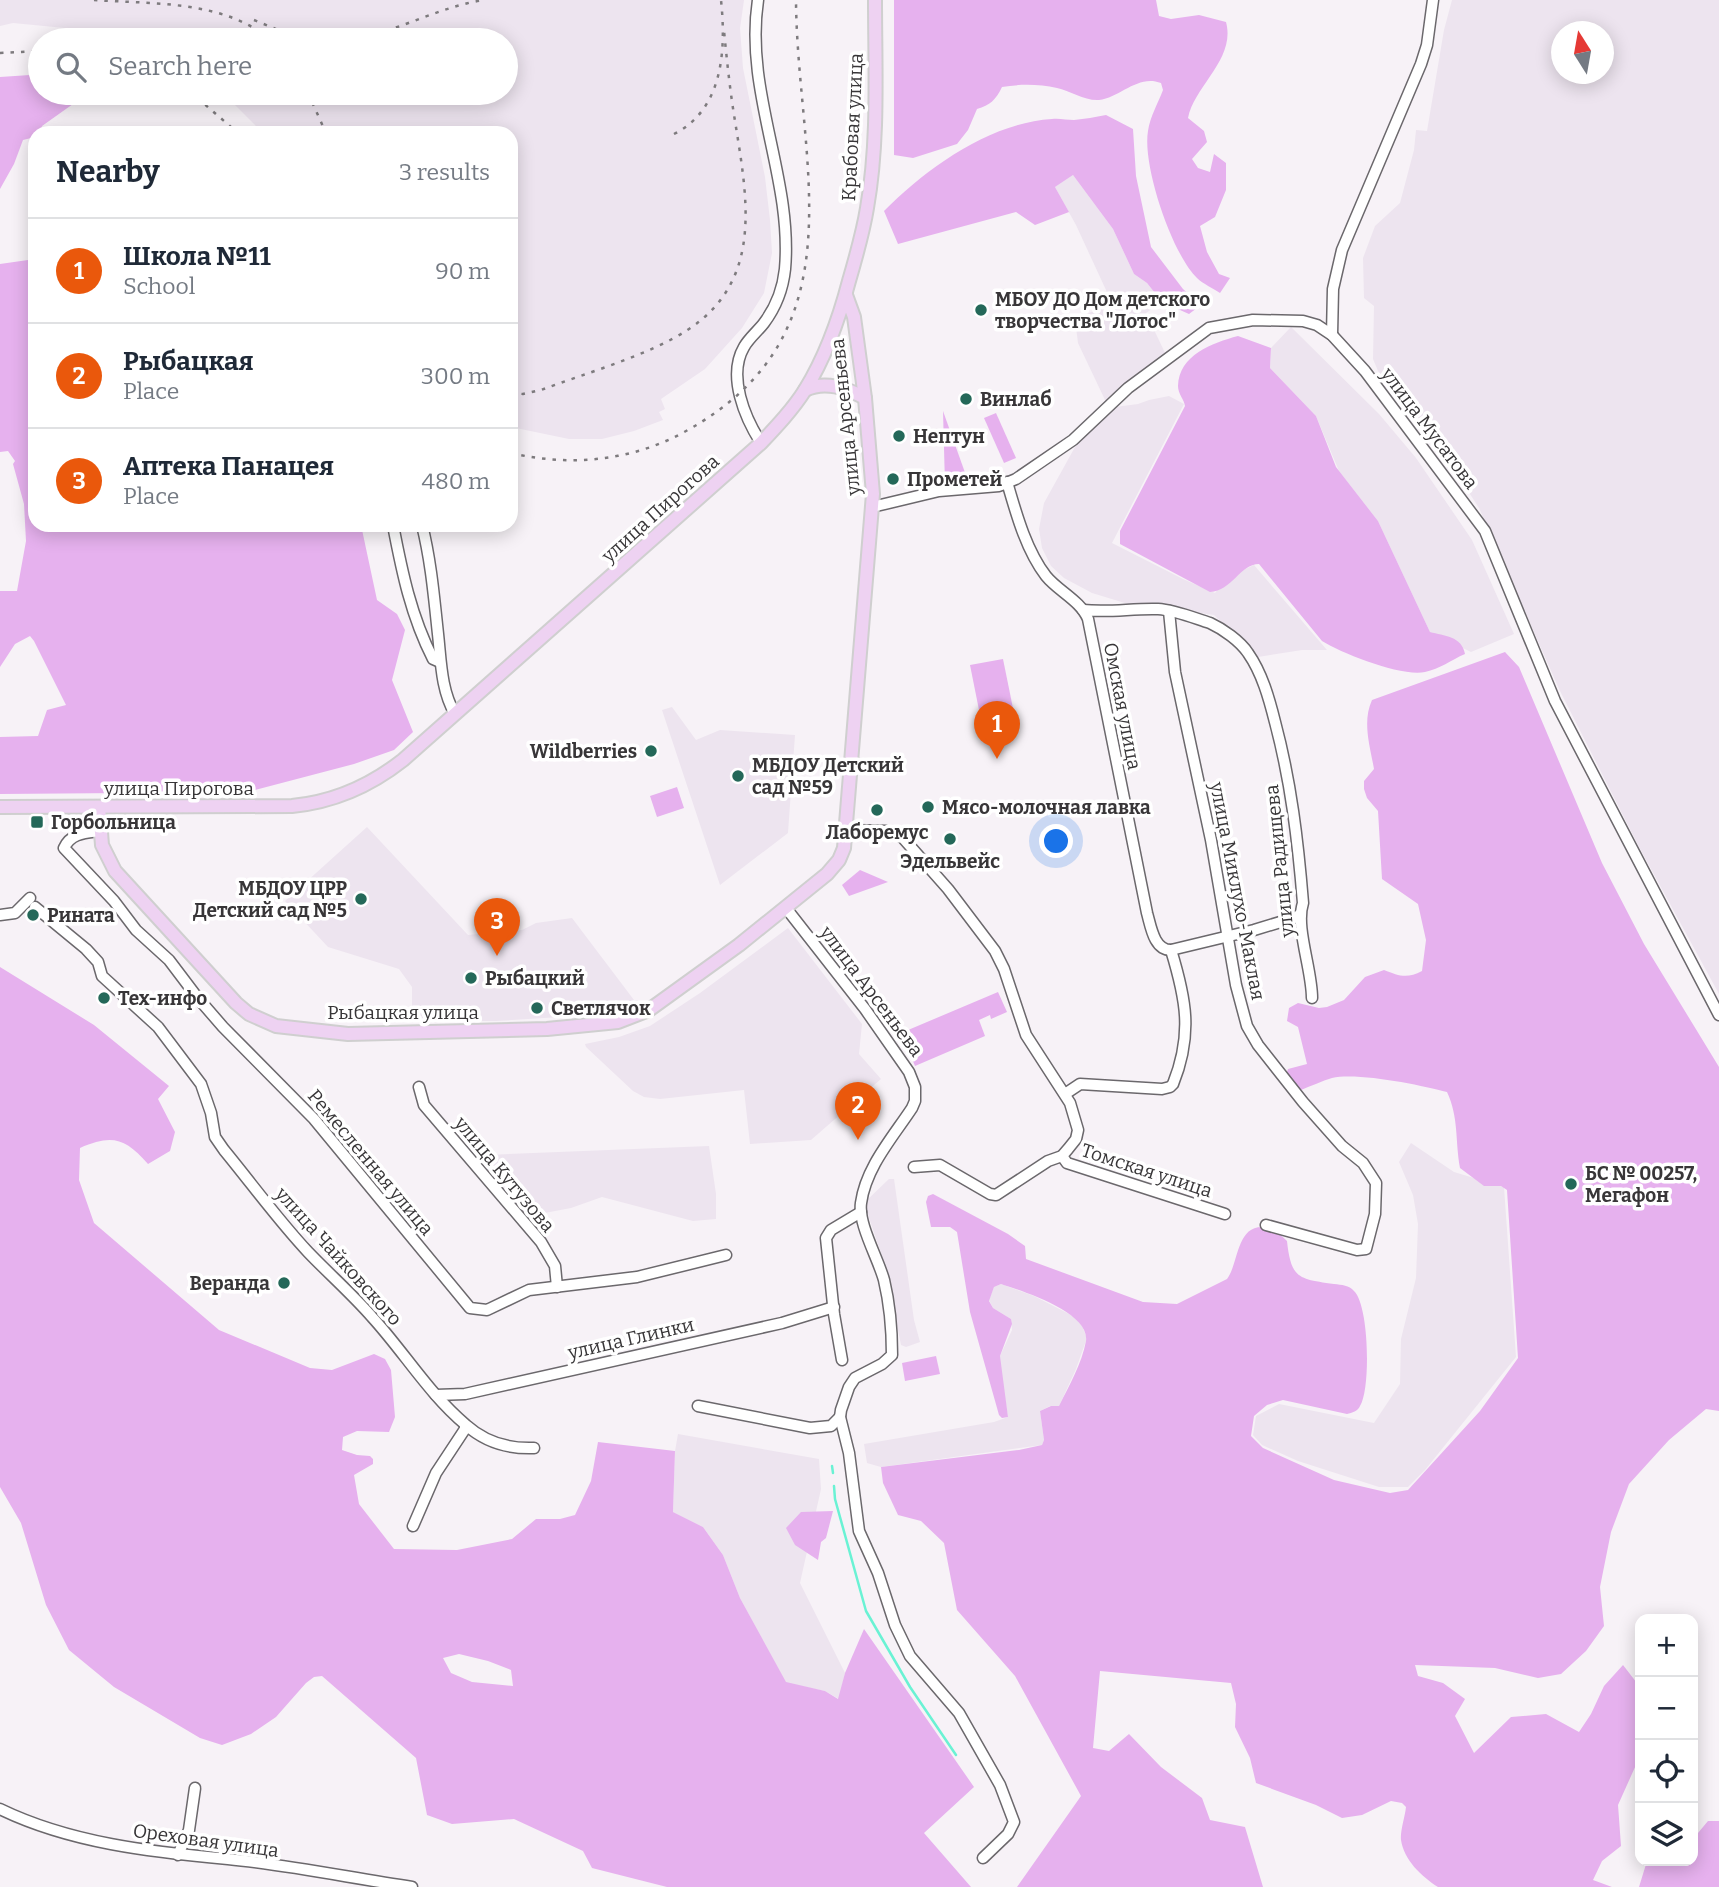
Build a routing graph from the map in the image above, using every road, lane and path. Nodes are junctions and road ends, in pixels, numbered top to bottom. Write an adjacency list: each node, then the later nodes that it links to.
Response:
1 (758, 0): 8 (street)
2 (875, 0): 4 (main road, Крабовая улица)
3 (1433, 0): 5 (street)
4 (846, 295): 6 (main road, улица Пирогова); 7 (main road, улица Арсеньева)
5 (1332, 335): 9 (street, улица Мусатова); 27 (street, улица Мусатова)
6 (805, 390): 7 (main road); 8 (main road, улица Пирогова)
7 (865, 398): 10 (main road, улица Арсеньева)
8 (761, 443): 16 (main road, улица Пирогова)
9 (1007, 482): 10 (street, улица Мусатова); 13 (street)
10 (872, 508): 19 (main road, улица Арсеньева)
11 (394, 532): 15 (street)
12 (423, 532): 15 (street)
13 (1083, 610): 14 (street, улица Радищева); 25 (street, Омская улица)
14 (1169, 611): 22 (street, улица Радищева); 24 (street, улица Миклухо-Маклая)
15 (440, 662): 16 (street)
16 (455, 714): 18 (main road, улица Пирогова)
17 (0, 807): 18 (main road, улица Пирогова)
18 (99, 807): 20 (main road, Рыбацкая улица)
19 (847, 830): 21 (main road, улица Арсеньева); 29 (street)
20 (100, 831): 21 (main road, Рыбацкая улица); 36 (street, Ремесленная улица)
21 (786, 908): 32 (street, улица Арсеньева)
22 (1300, 914): 24 (street); 26 (street, улица Радищева)
23 (0, 915): 39 (street, улица Чайковского)
24 (1229, 937): 25 (street); 34 (street, улица Миклухо-Маклая)
25 (1171, 950): 29 (street)
26 (1312, 998)
27 (1719, 1015)
28 (419, 1087): 36 (street, улица Кутузова)
29 (1065, 1094): 30 (street)
30 (1062, 1156): 31 (street); 33 (street, Томская улица)
31 (914, 1167)
32 (861, 1212): 37 (street); 41 (street)
33 (1225, 1214)
34 (1266, 1225)
35 (726, 1255): 36 (street, Ремесленная улица)
36 (557, 1287)
37 (834, 1307): 38 (street); 39 (street, улица Глинки)
38 (842, 1360)
39 (436, 1395): 42 (street, улица Чайковского)
40 (698, 1406): 41 (street)
41 (840, 1417): 48 (street)
42 (465, 1425): 43 (street, улица Чайковского); 44 (street)
43 (534, 1448)
44 (412, 1526)
45 (195, 1788): 47 (street)
46 (0, 1809): 47 (street, Ореховая улица)
47 (178, 1855): 49 (street, Ореховая улица)
48 (983, 1858)
49 (412, 1887)

